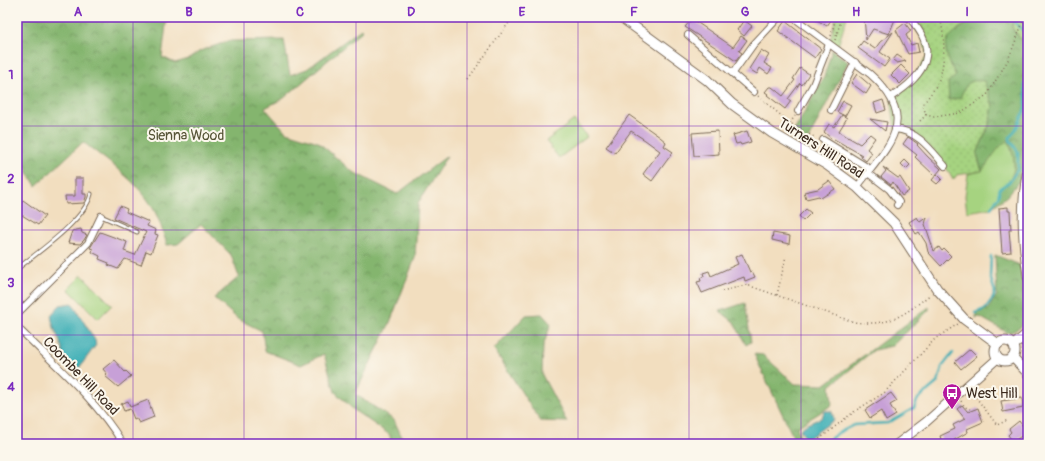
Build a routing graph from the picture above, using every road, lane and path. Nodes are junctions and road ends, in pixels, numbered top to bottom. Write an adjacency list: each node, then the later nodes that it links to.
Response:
1 (513, 17): 14 (path)
2 (621, 17): 27 (main road, Turners Hill Road)
3 (779, 17): 13 (street)
4 (793, 17): 11 (street)
5 (836, 17): 11 (path)
6 (842, 17): 11 (path)
7 (908, 17): 16 (street)
8 (940, 17): 19 (path)
9 (1025, 17): 19 (path)
10 (688, 35): 13 (street)
11 (831, 45): 12 (street); 17 (street)
12 (855, 62): 16 (street); 18 (street)
13 (733, 73): 15 (street)
14 (468, 79)
15 (754, 92): 22 (path)
16 (891, 97): 21 (street)
17 (798, 110)
18 (831, 110)
19 (926, 115): 20 (path)
20 (920, 122)
21 (895, 128): 24 (street); 26 (street)
22 (814, 137)
23 (823, 140): 26 (street)
24 (945, 166)
25 (1028, 167): 34 (street)
26 (869, 171): 27 (street); 29 (street)
27 (857, 187): 35 (main road, Turners Hill Road)
28 (91, 194): 33 (lane)
29 (897, 206)
30 (101, 216): 31 (lane); 38 (street)
31 (137, 232)
32 (786, 256): 37 (path)
33 (17, 269)
34 (1028, 278)
35 (937, 289): 37 (path); 39 (main road, Turners Hill Road)
36 (722, 290): 37 (path)
37 (777, 295)
38 (17, 314)
39 (964, 319): 42 (main road, Turners Hill Road); 52 (path)
40 (17, 327): 51 (street, Coombe Hill Road)
41 (1028, 333): 43 (main road)
42 (998, 344): 43 (main road); 44 (main road)
43 (1014, 345): 45 (main road)
44 (998, 358): 45 (main road); 53 (street)
45 (1013, 358): 46 (street)
46 (1028, 374)
47 (973, 394): 50 (path)
48 (961, 401): 49 (path)
49 (970, 409)
50 (1008, 420)
51 (123, 444)
52 (813, 444)
53 (897, 444)

